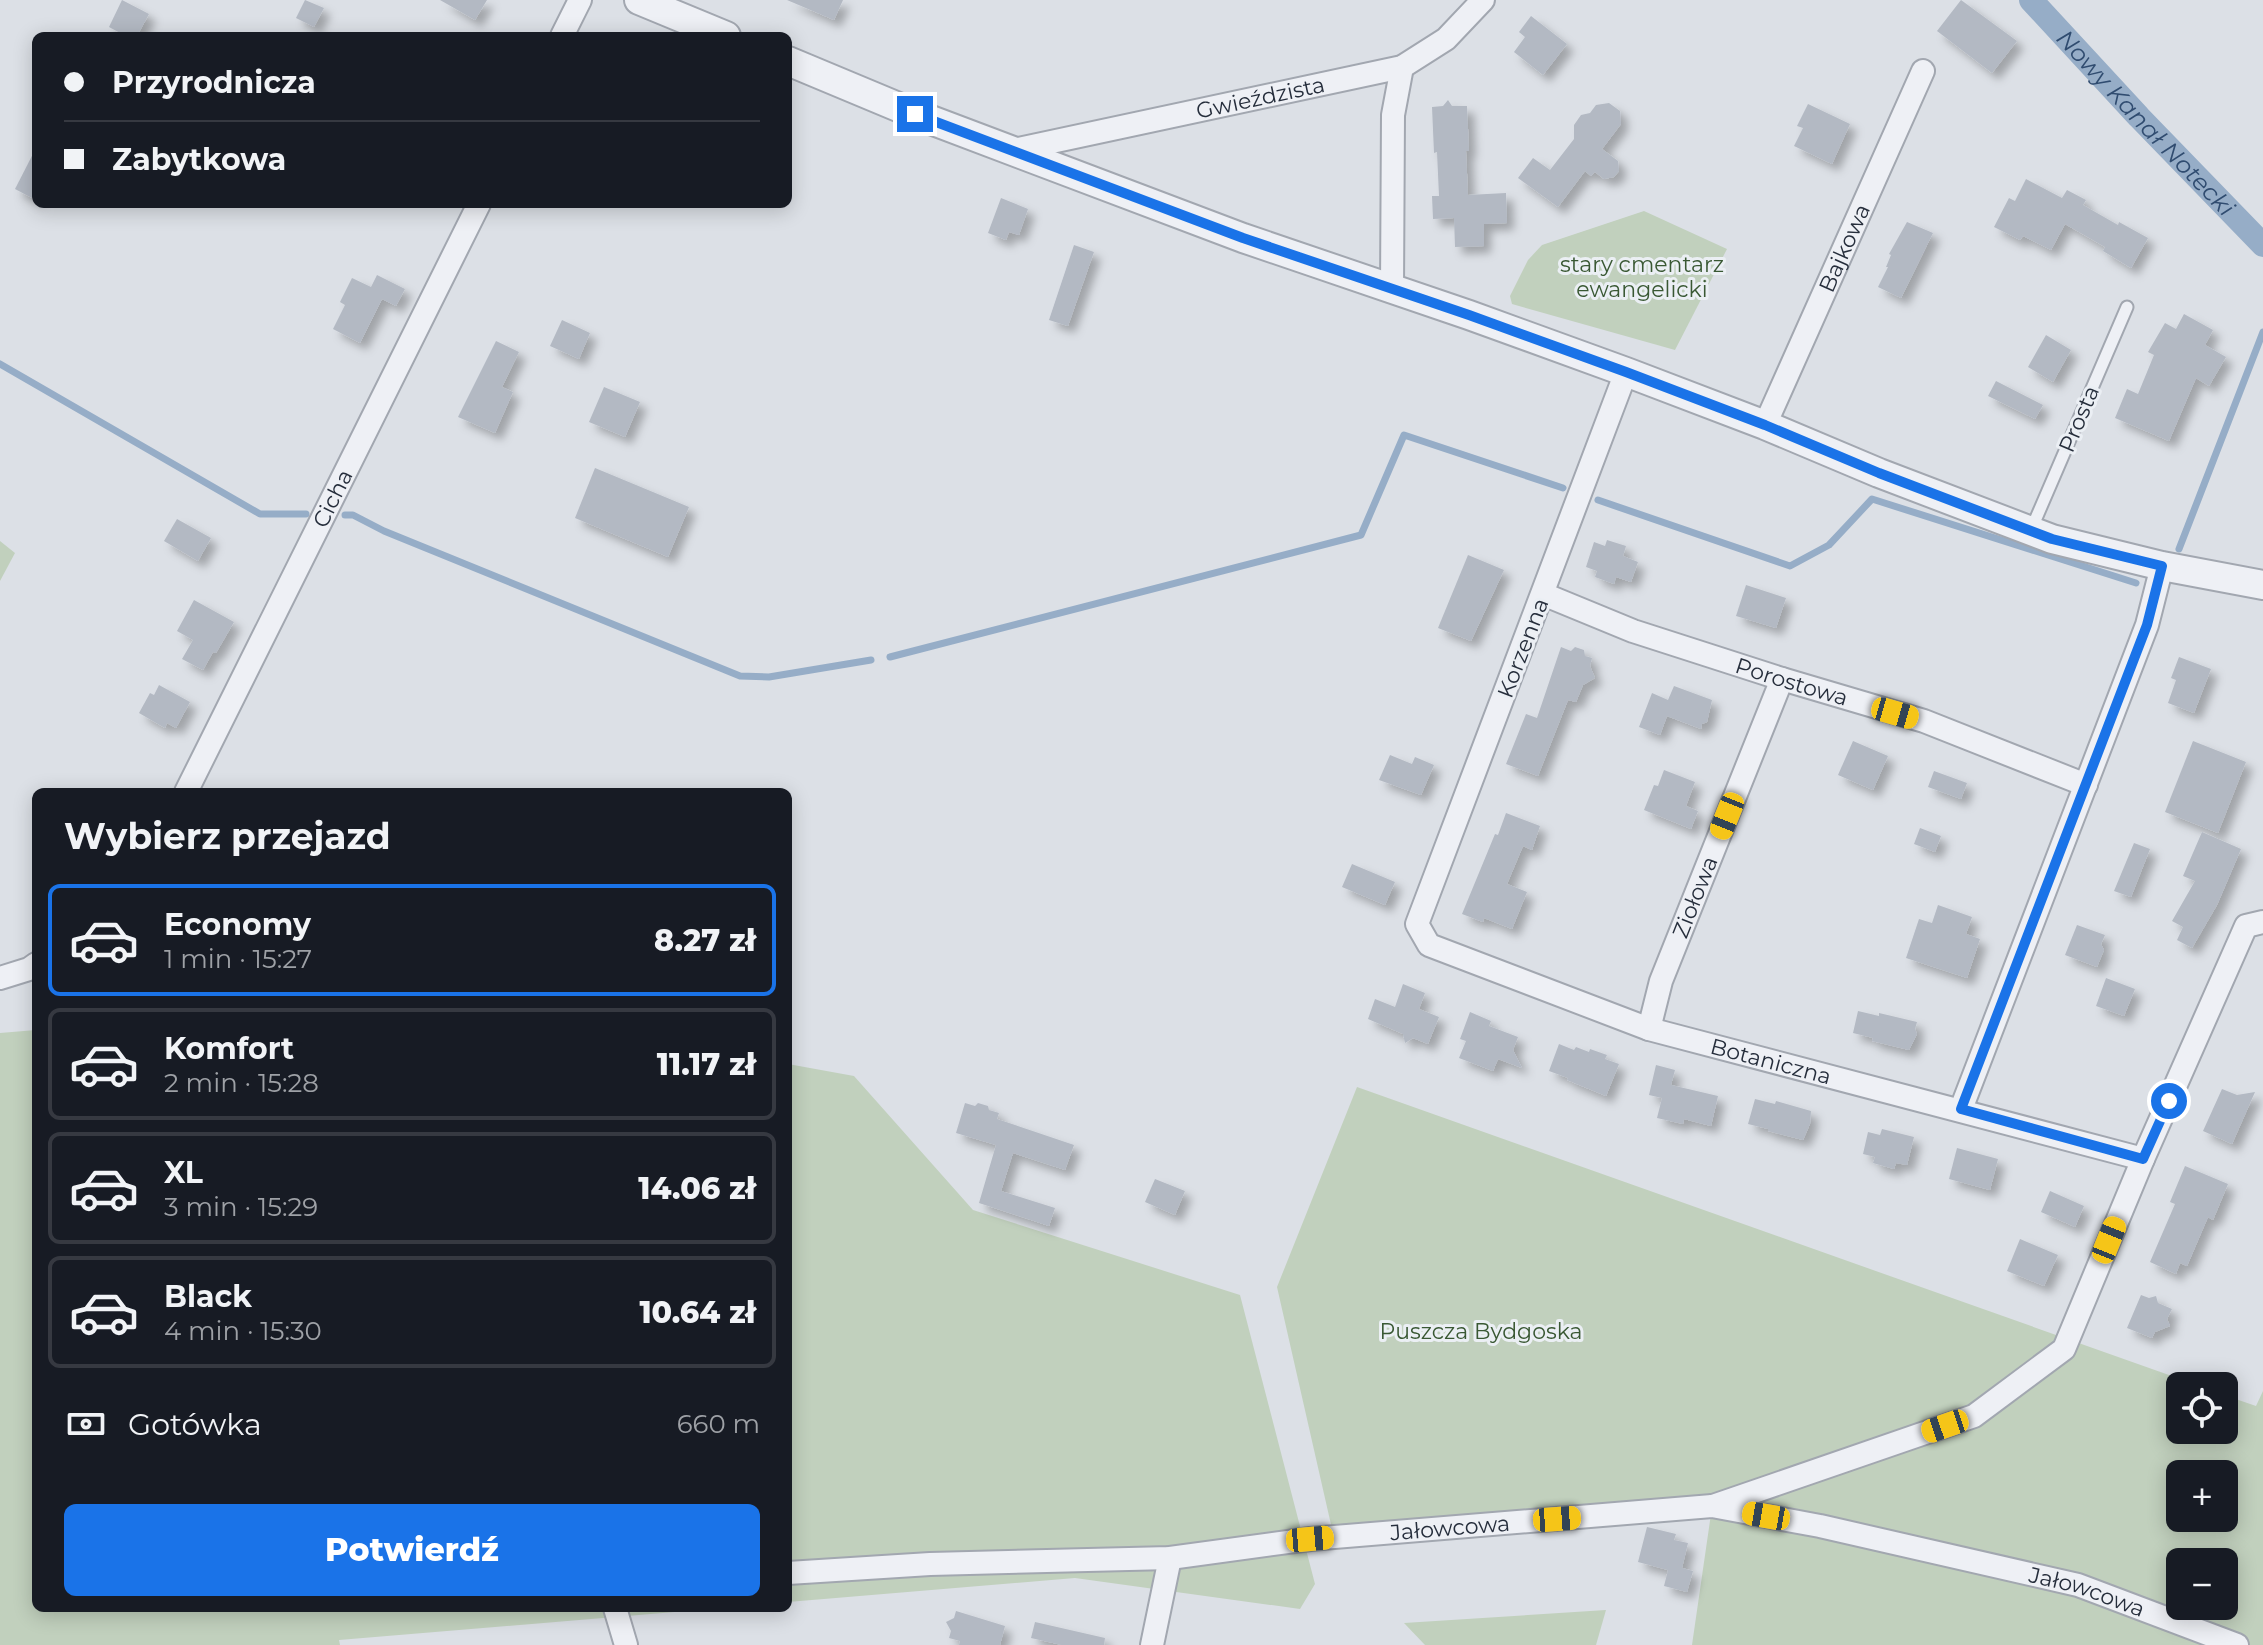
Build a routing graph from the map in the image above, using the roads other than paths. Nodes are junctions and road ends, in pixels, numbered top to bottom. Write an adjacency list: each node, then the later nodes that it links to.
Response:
1 (580, 0): 4 (street)
2 (639, 0): 5 (street)
3 (1483, 0): 7 (street, Gwieździsta)
4 (564, 32)
5 (716, 32)
6 (792, 63): 9 (street)
7 (1402, 67): 9 (street, Gwieździsta); 11 (street)
8 (1923, 71): 14 (street, Bajkowa)
9 (1014, 150): 11 (street)
10 (477, 208): 21 (street, Cicha)
11 (1392, 288): 13 (street)
12 (2127, 307): 15 (lane, Prosta)
13 (1626, 372): 14 (street); 18 (street, Korzenna)
14 (1765, 425): 15 (street)
15 (2031, 531): 16 (street)
16 (2162, 566): 17 (street); 20 (street)
17 (2263, 585)
18 (1543, 594): 19 (street, Porostowa); 23 (street, Korzenna)
19 (1782, 679): 20 (street, Porostowa); 26 (street, Ziołowa)
20 (2086, 785): 27 (street)
21 (188, 788)
22 (2263, 922): 28 (street)
23 (1417, 924): 26 (street, Botaniczna)
24 (32, 967): 25 (street)
25 (0, 978)
26 (1649, 1029): 27 (street, Botaniczna)
27 (1961, 1109): 28 (street, Botaniczna)
28 (2143, 1159): 29 (street)
29 (1712, 1506): 30 (street, Jałowcowa); 35 (street, Jałowcowa)
30 (1170, 1558): 31 (street, Jałowcowa); 34 (street)
31 (792, 1573)
32 (616, 1612): 33 (street)
33 (626, 1645)
34 (1152, 1645)
35 (2237, 1645)

